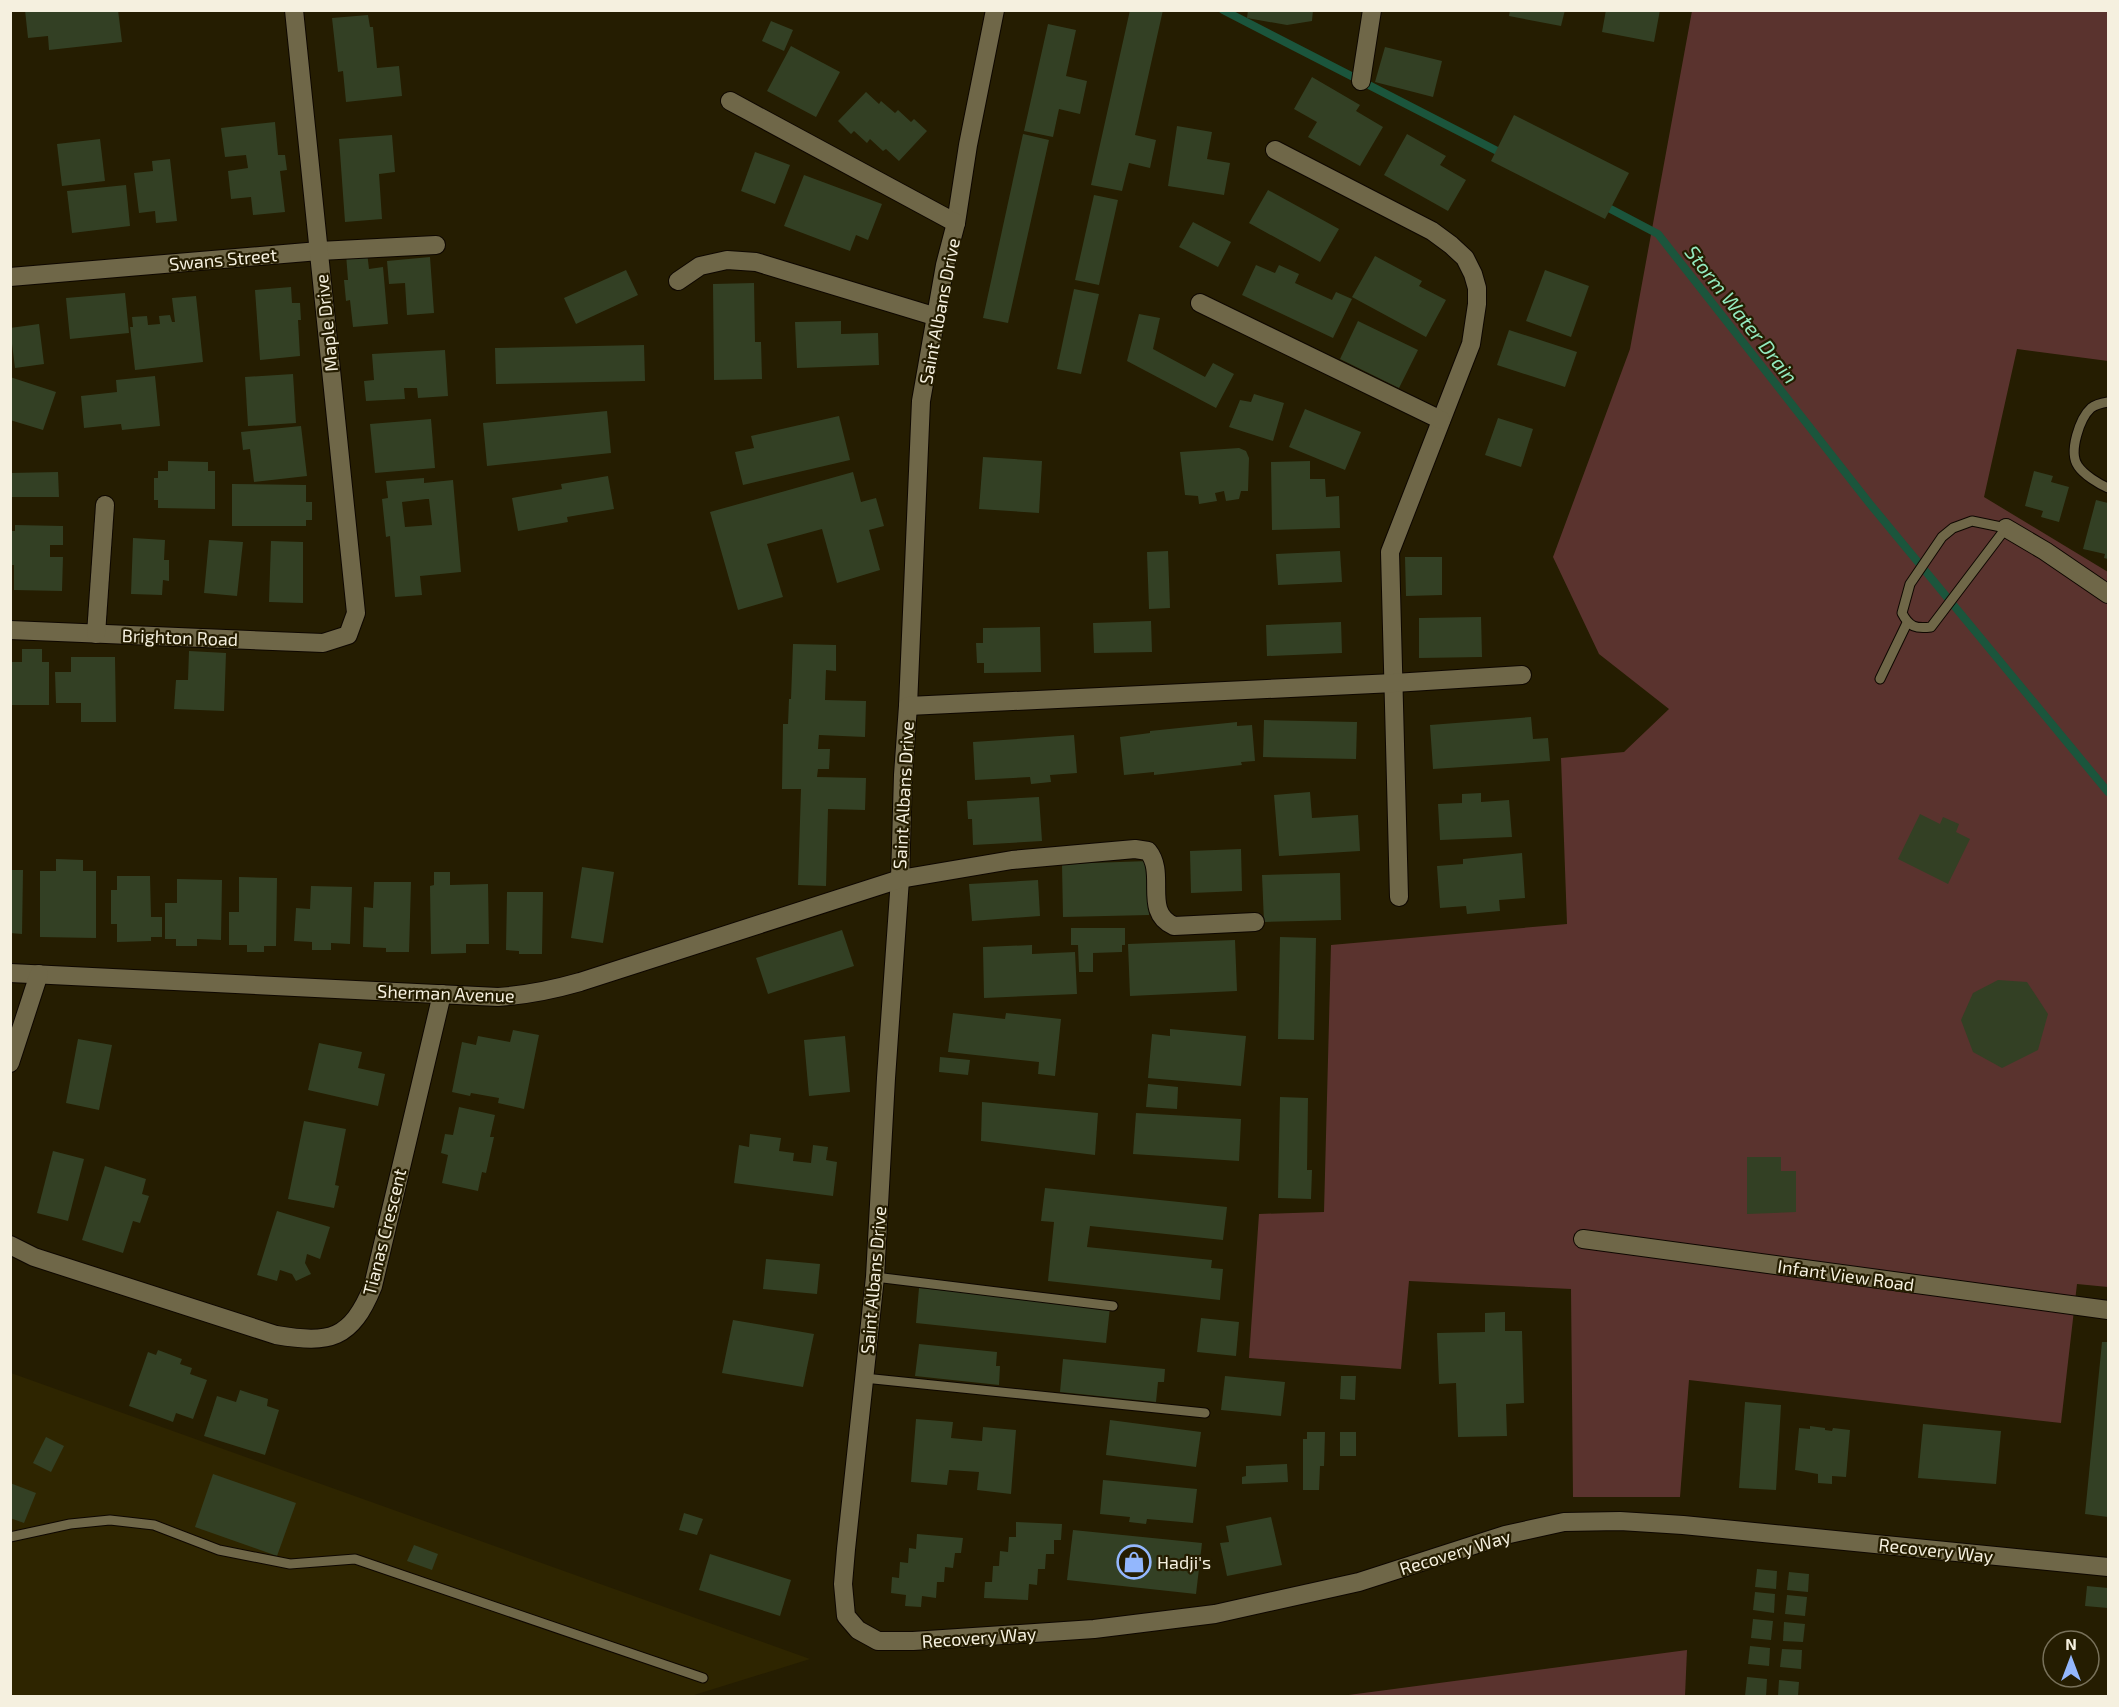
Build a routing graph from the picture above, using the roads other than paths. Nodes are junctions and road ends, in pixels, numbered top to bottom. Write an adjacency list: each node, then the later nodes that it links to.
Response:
1 (294, 10): 9 (street, Maple Drive)
2 (995, 10): 7 (street, Saint Albans Drive)
3 (1372, 10): 4 (street)
4 (1361, 81)
5 (730, 101): 7 (street)
6 (1275, 150): 15 (street)
7 (956, 223): 13 (street, Saint Albans Drive)
8 (436, 245): 9 (street, Swans Street)
9 (319, 251): 10 (street, Swans Street); 23 (street, Maple Drive)
10 (10, 277)
11 (678, 281): 13 (street)
12 (1200, 303): 15 (street)
13 (937, 317): 27 (street, Saint Albans Drive)
14 (2109, 402): 16 (lane)
15 (1441, 420): 26 (street)
16 (2109, 488)
17 (105, 505): 22 (street)
18 (2006, 528): 19 (street); 20 (lane); 20 (lane)
19 (2109, 594)
20 (1907, 623): 25 (lane)
21 (10, 630): 22 (street, Brighton Road)
22 (96, 634): 23 (street, Brighton Road)
23 (348, 635)
24 (1522, 675): 26 (street)
25 (1880, 679)
26 (1394, 683): 27 (street); 29 (street)
27 (908, 706): 28 (street, Saint Albans Drive)
28 (900, 879): 30 (street, Sherman Avenue); 33 (street, Sherman Avenue); 37 (street, Saint Albans Drive)
29 (1399, 897)
30 (1255, 922)
31 (10, 972): 32 (street, Sherman Avenue)
32 (39, 974): 33 (street, Sherman Avenue); 34 (street)
33 (442, 994): 36 (street, Tianas Crescent)
34 (10, 1063)
35 (1583, 1239): 39 (street, Infant View Road)
36 (10, 1245)
37 (875, 1276): 38 (lane); 40 (street, Saint Albans Drive)
38 (1113, 1306)
39 (2109, 1310)
40 (864, 1378): 41 (lane); 44 (street, Saint Albans Drive)
41 (1205, 1413)
42 (10, 1537): 45 (lane)
43 (2109, 1567): 44 (street, Recovery Way)
44 (843, 1584)
45 (703, 1678)

